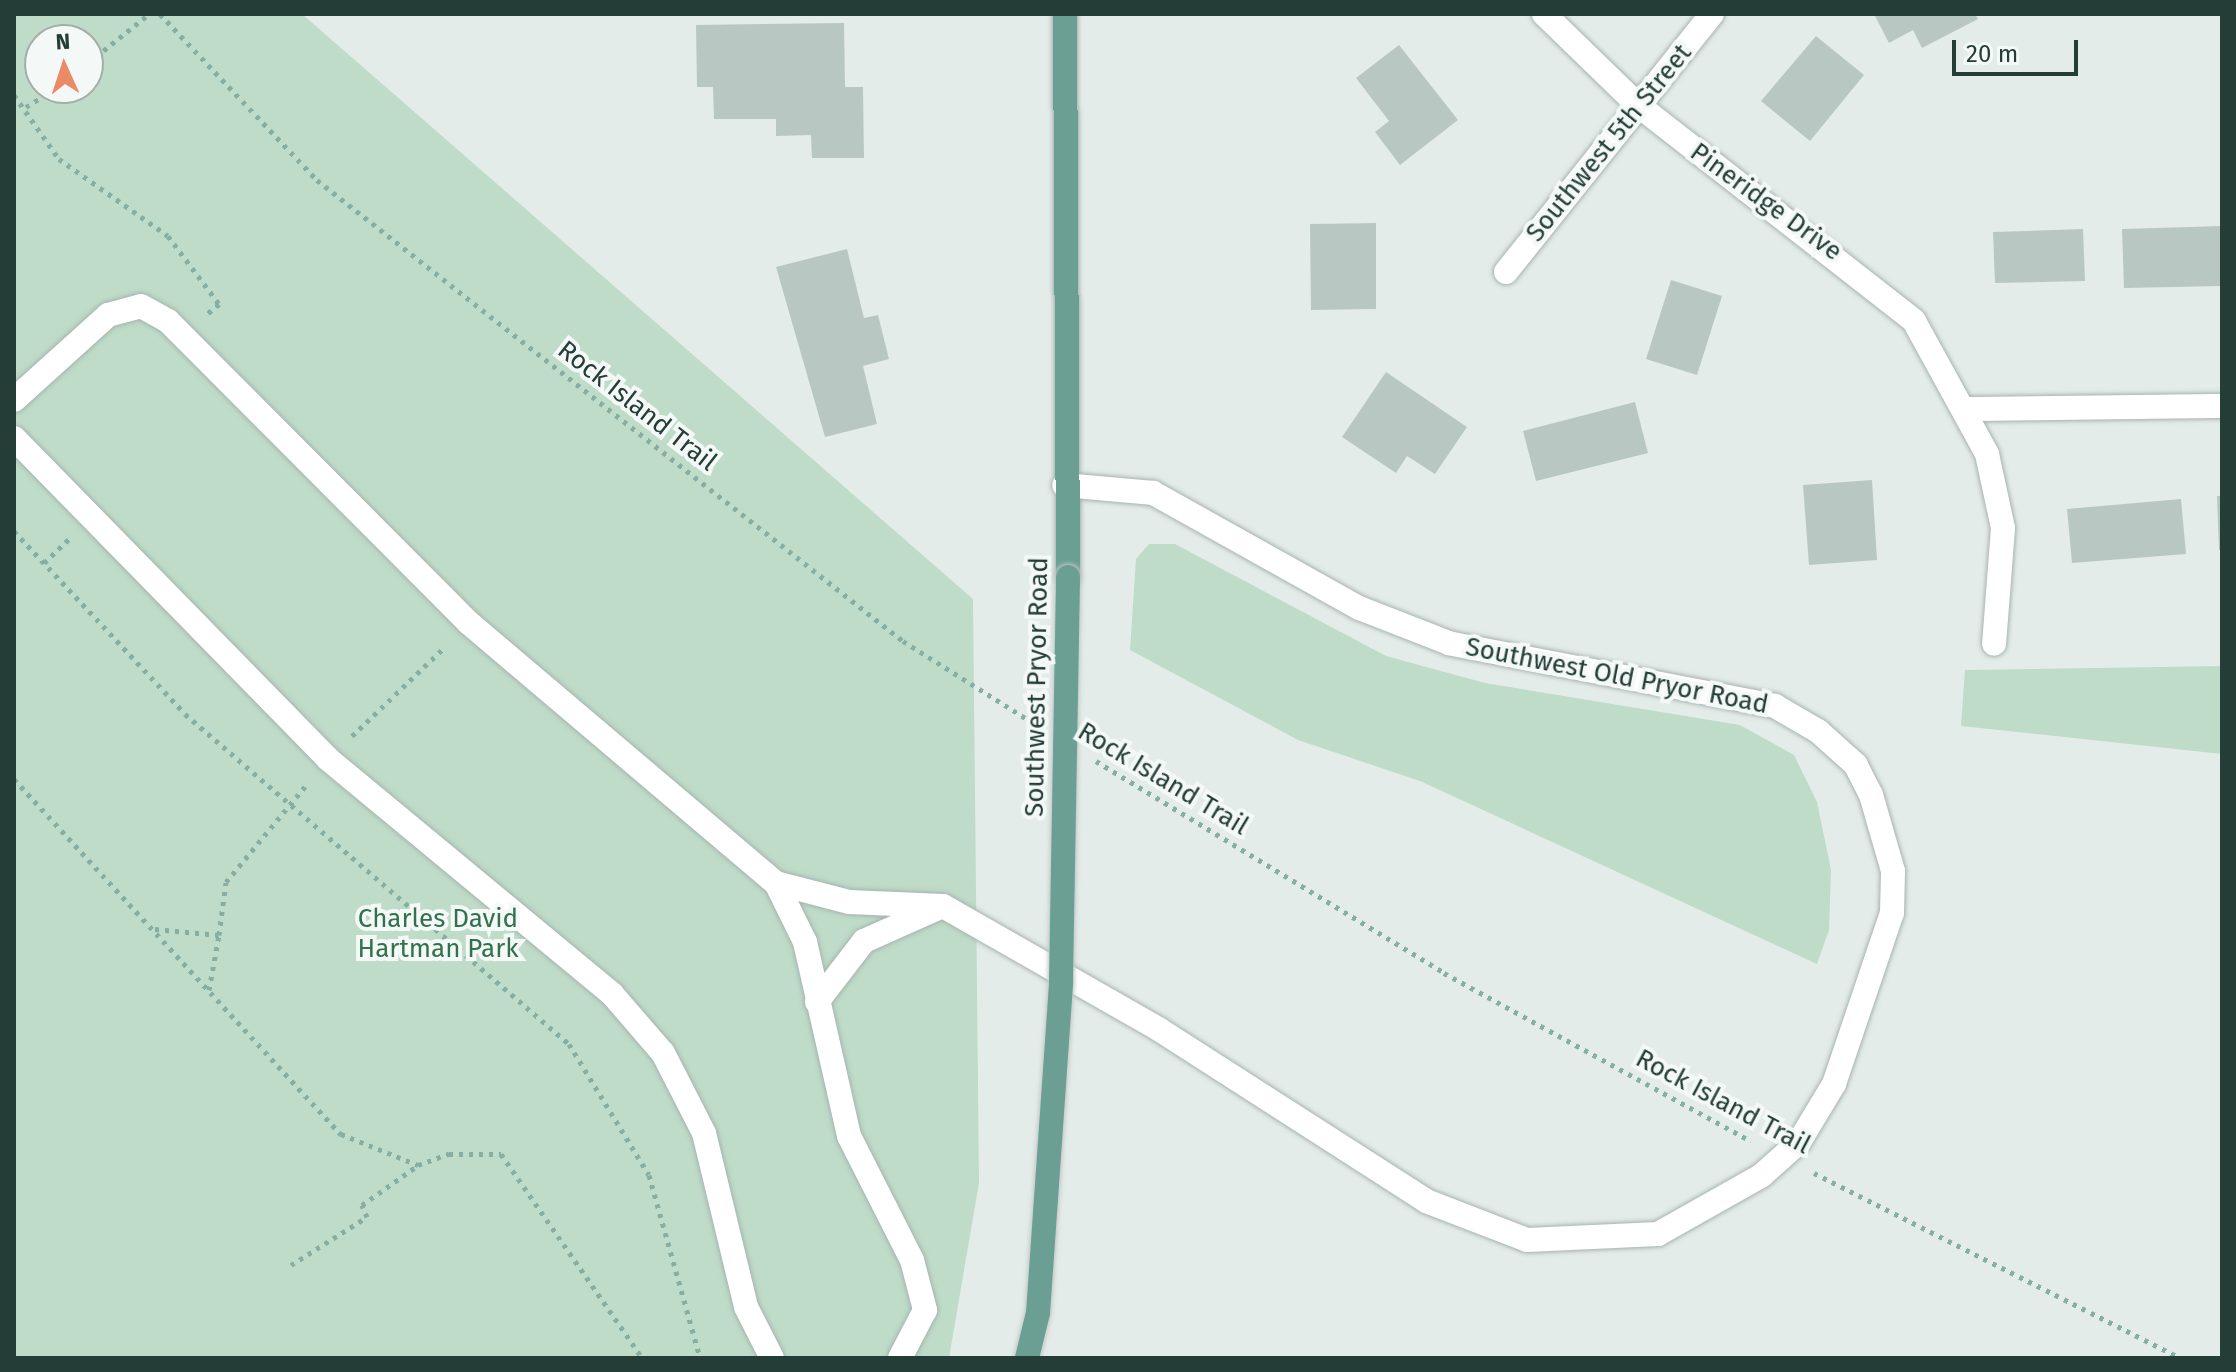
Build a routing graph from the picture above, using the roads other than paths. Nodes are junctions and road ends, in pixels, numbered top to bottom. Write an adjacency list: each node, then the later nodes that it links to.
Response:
1 (1065, 14): 10 (main road, Southwest Pryor Road)
2 (1544, 14): 4 (street, Pineridge Drive)
3 (1712, 14): 4 (street, Southwest 5th Street)
4 (1638, 105): 5 (street, Southwest 5th Street); 8 (street, Pineridge Drive)
5 (1506, 272)
6 (14, 400): 12 (street)
7 (2222, 406): 8 (street)
8 (1966, 409): 11 (street, Pineridge Drive)
9 (14, 438): 15 (street)
10 (1064, 485): 13 (street, Southwest Old Pryor Road); 17 (main road, Southwest Pryor Road, bridge)
11 (1994, 644)
12 (776, 883): 13 (street); 14 (street)
13 (943, 906): 14 (street)
14 (817, 1002): 16 (street)
15 (772, 1358)
16 (900, 1358)
17 (1027, 1358)

